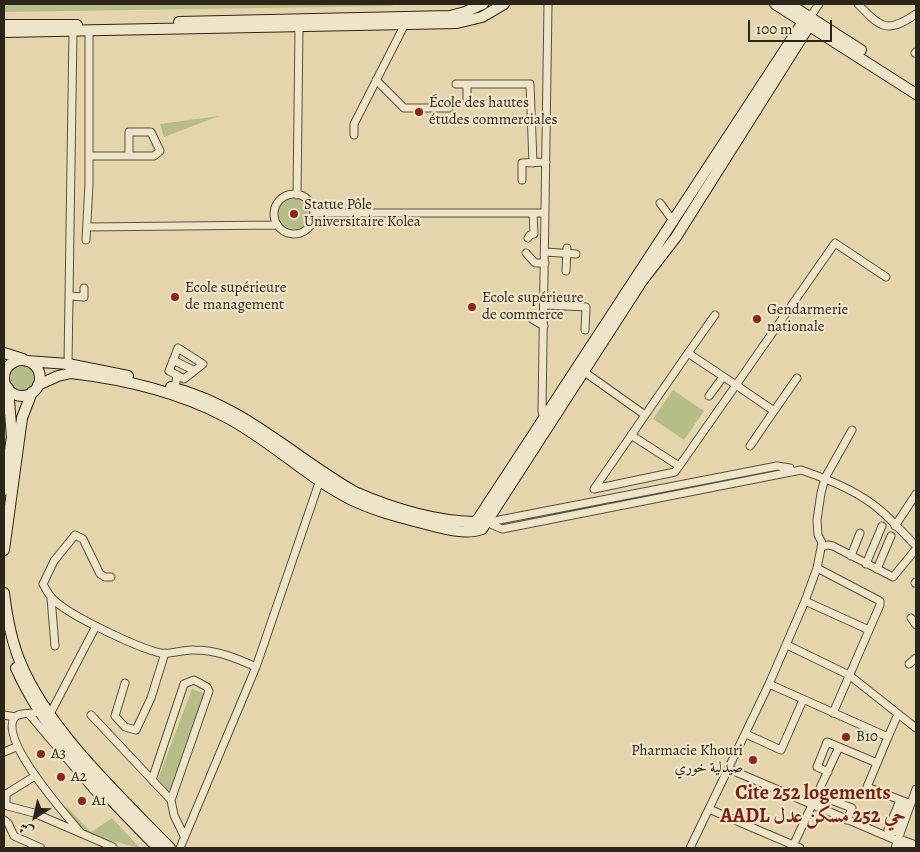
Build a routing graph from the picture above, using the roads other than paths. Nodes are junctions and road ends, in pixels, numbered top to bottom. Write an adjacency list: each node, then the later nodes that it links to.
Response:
1 (483, 4): 13 (main road)
2 (504, 4): 10 (main road)
3 (548, 4): 26 (street)
4 (775, 4): 9 (main road)
5 (789, 4): 9 (main road)
6 (819, 4): 9 (street)
7 (858, 4): 8 (street)
8 (916, 14)
9 (807, 22): 18 (main road); 19 (main road); 33 (main road); 58 (main road)
10 (405, 24): 12 (main road); 15 (street)
11 (4, 25): 13 (main road)
12 (299, 27): 13 (main road); 28 (street)
13 (81, 29): 14 (main road); 23 (street); 46 (street)
14 (4, 32)
15 (376, 80): 21 (street); 22 (street)
16 (456, 84): 17 (street)
17 (467, 84): 20 (street); 25 (street)
18 (916, 86)
19 (916, 94)
20 (467, 103)
21 (449, 108)
22 (354, 135)
23 (88, 156): 24 (street); 35 (street)
24 (129, 156): 24 (street)
25 (533, 162): 26 (street); 27 (street)
26 (546, 162): 32 (street)
27 (522, 180)
28 (296, 194): 30 (street); 34 (street)
29 (660, 203): 33 (street)
30 (314, 213): 31 (street); 34 (street)
31 (533, 213): 32 (street); 36 (street)
32 (546, 213): 40 (street)
33 (674, 222): 69 (main road)
34 (277, 225): 35 (street)
35 (87, 228): 37 (street)
36 (528, 238)
37 (86, 240)
38 (567, 251): 40 (street); 41 (street); 43 (street)
39 (526, 252): 42 (street)
40 (545, 252): 42 (street)
41 (576, 254)
42 (545, 263): 47 (street)
43 (566, 271)
44 (886, 277): 62 (street)
45 (84, 288): 46 (street)
46 (69, 296): 56 (street)
47 (544, 305): 50 (street); 51 (street)
48 (714, 315): 53 (street)
49 (532, 319): 50 (street)
50 (544, 326): 69 (street)
51 (585, 330)
52 (4, 353): 54 (main road)
53 (688, 353): 60 (street); 68 (street)
54 (26, 360): 56 (main road); 63 (main road); 65 (main road)
55 (173, 360): 57 (street); 57 (street); 59 (street)
56 (68, 364): 64 (main road)
57 (193, 370): 59 (street)
58 (583, 371): 68 (street); 69 (main road)
59 (177, 375): 64 (street)
60 (723, 377): 62 (street); 66 (street)
61 (797, 378): 67 (street)
62 (736, 385): 67 (street); 73 (street)
63 (6, 386): 65 (main road); 76 (main road)
64 (175, 388): 74 (main road)
65 (35, 389): 74 (main road); 85 (main road)
66 (710, 396)
67 (774, 411): 72 (street)
68 (645, 415): 71 (street)
69 (545, 423): 78 (main road)
70 (852, 430): 75 (street)
71 (631, 435): 73 (street); 73 (street)
72 (750, 446)
73 (679, 466)
74 (321, 476): 78 (main road); 104 (street)
75 (826, 478): 78 (street); 80 (street); 83 (street)
76 (4, 490)
77 (916, 494): 80 (street)
78 (482, 521)
79 (882, 526): 87 (street)
80 (895, 526): 84 (street)
81 (860, 533): 86 (street)
82 (891, 536): 89 (street)
83 (822, 547): 86 (street); 88 (street)
84 (916, 547): 89 (street)
85 (4, 550)
86 (851, 556): 87 (street)
87 (866, 564): 89 (street)
88 (817, 568): 93 (street); 97 (street)
89 (877, 569)
90 (111, 576): 92 (street)
91 (4, 593): 113 (main road)
92 (51, 598): 96 (street); 100 (street)
93 (805, 601): 97 (street); 99 (street)
94 (911, 618): 95 (street)
95 (916, 625)
96 (96, 626): 101 (street); 113 (street)
97 (869, 630): 105 (street)
98 (4, 634): 113 (main road)
99 (786, 645): 105 (street); 107 (street)
100 (55, 646)
101 (165, 653): 104 (street); 106 (street)
102 (916, 658): 103 (street)
103 (909, 664)
104 (256, 667): 137 (street)
105 (849, 675): 109 (street); 110 (street)
106 (125, 683)
107 (769, 684): 108 (street); 116 (street)
108 (803, 700): 109 (street); 116 (street)
109 (833, 713): 117 (street)
110 (898, 714): 115 (street); 117 (street)
111 (4, 715): 114 (street)
112 (91, 715): 125 (street)
113 (41, 716): 114 (street); 128 (street); 144 (main road); 145 (main road)
114 (15, 717): 118 (street)
115 (916, 728)
116 (746, 734): 122 (street)
117 (888, 737): 121 (street)
118 (16, 747): 120 (street); 124 (street)
119 (839, 747): 121 (street); 123 (street); 123 (street)
120 (4, 752)
121 (877, 763): 130 (street)
122 (729, 769): 132 (street); 133 (street)
123 (828, 772): 132 (street)
124 (35, 776): 127 (street); 136 (street)
125 (152, 780): 129 (street); 129 (street)
126 (916, 789): 130 (street)
127 (5, 795): 131 (street)
128 (102, 800)
129 (171, 800): 137 (street)
130 (911, 804): 138 (street)
131 (5, 805): 136 (street)
132 (816, 806): 135 (street); 135 (street); 140 (street)
133 (709, 809): 140 (street); 147 (street)
134 (4, 820): 141 (street)
135 (847, 820): 138 (street)
136 (81, 833): 143 (street)
137 (184, 836): 146 (street)
138 (897, 843): 139 (street); 148 (street)
139 (916, 845)
140 (795, 847)
141 (41, 848)
142 (101, 848): 143 (street)
143 (115, 848)
144 (156, 848)
145 (170, 848)
146 (180, 848)
147 (690, 848)
148 (910, 848)

